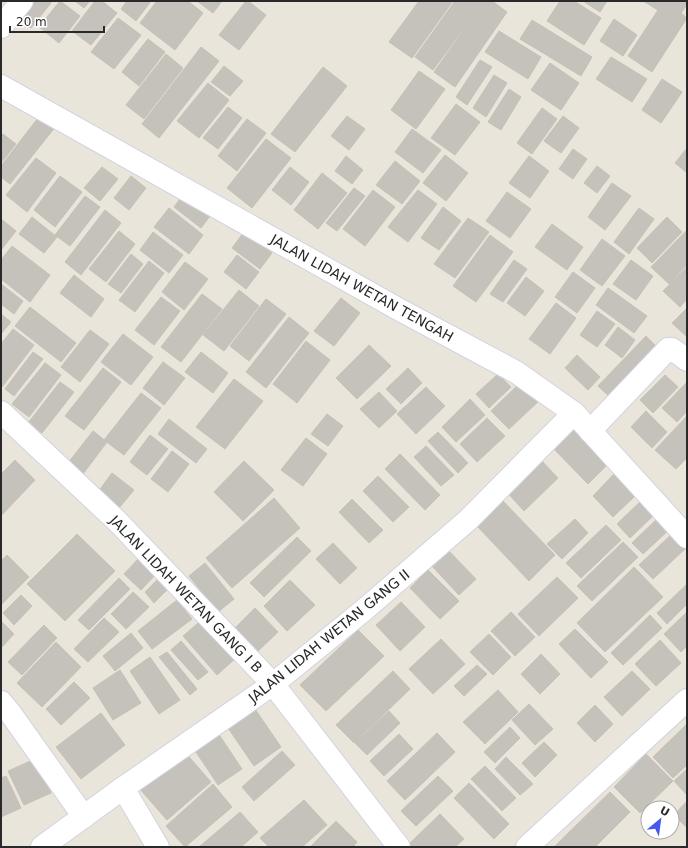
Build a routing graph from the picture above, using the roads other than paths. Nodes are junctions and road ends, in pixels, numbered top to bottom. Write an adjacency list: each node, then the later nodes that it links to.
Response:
1 (22, 1): 2 (street)
2 (1, 27)
3 (1, 86): 6 (street, JALAN LIDAH WETAN TENGAH)
4 (687, 360): 7 (street)
5 (1, 412): 9 (street, JALAN LIDAH WETAN GANG I B)
6 (574, 412): 7 (street, JALAN LIDAH WETAN TENGAH); 9 (street, JALAN LIDAH WETAN GANG II)
7 (590, 431): 8 (street, JALAN LIDAH WETAN TENGAH)
8 (687, 537)
9 (273, 684): 12 (street, JALAN LIDAH WETAN GANG II); 16 (street, JALAN LIDAH WETAN GANG I B)
10 (687, 700): 17 (street)
11 (1, 702): 13 (street)
12 (123, 788): 13 (street, JALAN LIDAH WETAN GANG II); 15 (street)
13 (84, 817): 14 (street, JALAN LIDAH WETAN GANG II)
14 (42, 847)
15 (158, 847)
16 (399, 847)
17 (526, 847)

